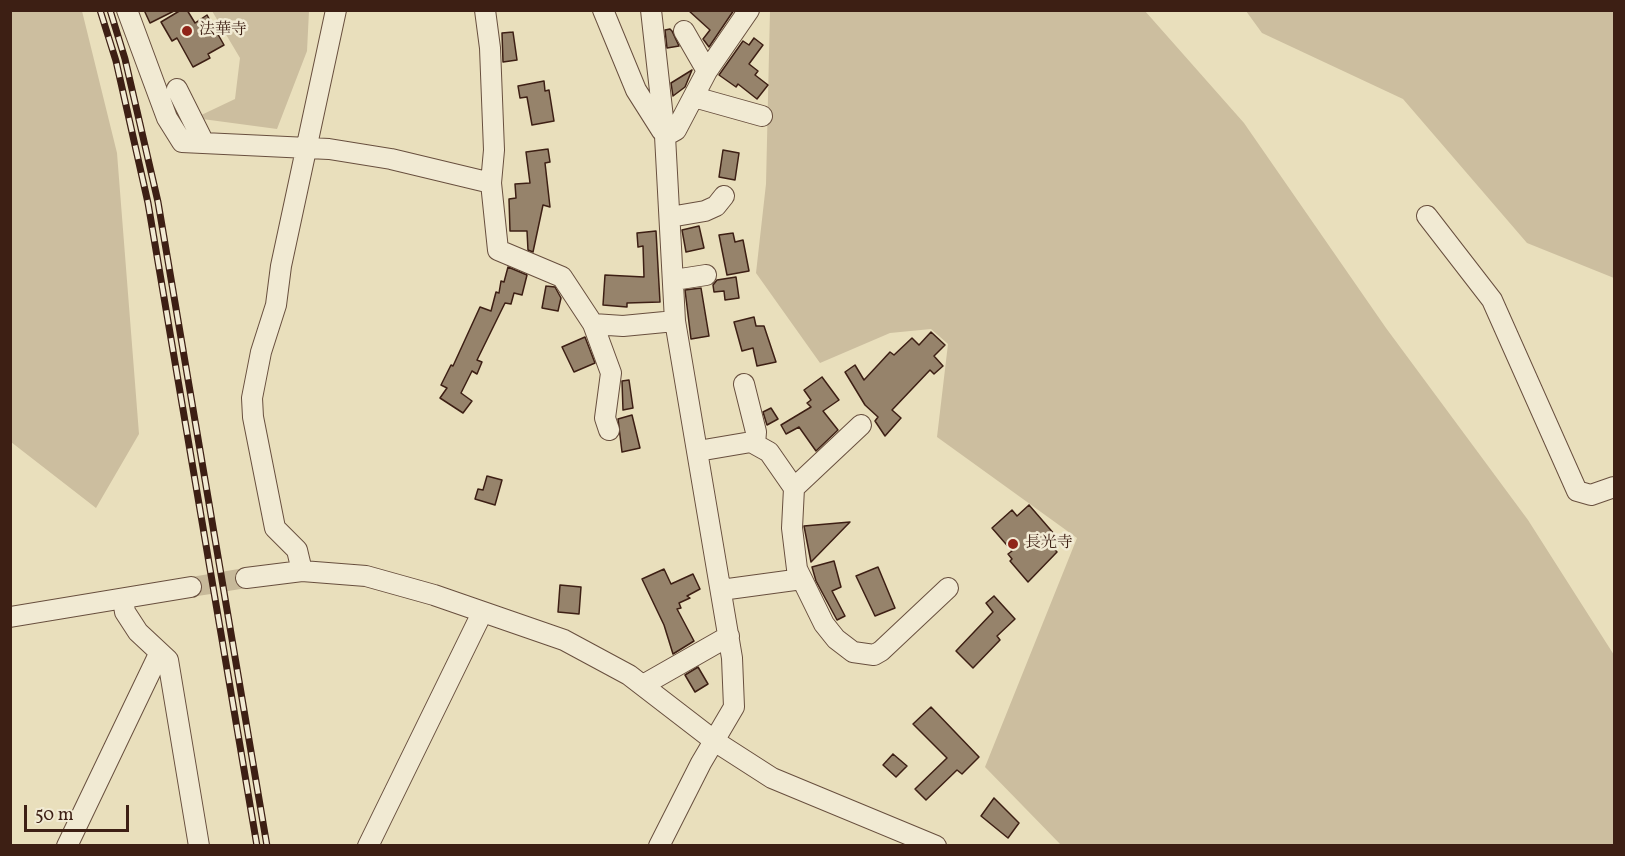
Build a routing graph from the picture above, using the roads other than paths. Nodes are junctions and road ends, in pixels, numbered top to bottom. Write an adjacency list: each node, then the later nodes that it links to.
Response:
1 (127, 10): 13 (street)
2 (336, 10): 14 (street)
3 (485, 10): 15 (street)
4 (603, 10): 12 (street)
5 (651, 10): 12 (street)
6 (749, 10): 8 (street)
7 (684, 31): 8 (street)
8 (707, 72): 10 (street)
9 (177, 88): 13 (street)
10 (694, 98): 11 (street); 12 (street)
11 (762, 116)
12 (665, 136): 18 (street)
13 (204, 143): 14 (street)
14 (308, 147): 15 (street); 30 (street)
15 (491, 183): 22 (street)
16 (723, 196): 18 (street)
17 (1427, 216): 28 (street)
18 (670, 217): 20 (street)
19 (706, 274): 20 (street)
20 (674, 280): 21 (street)
21 (675, 321): 22 (street); 27 (street)
22 (593, 324): 25 (street)
23 (744, 384): 26 (street)
24 (861, 425): 29 (street)
25 (609, 430)
26 (755, 444): 27 (street); 29 (street)
27 (698, 451): 35 (street)
28 (1614, 487)
29 (794, 488): 32 (street)
30 (302, 571): 31 (street); 37 (street)
31 (246, 578)
32 (802, 579): 34 (street); 35 (street)
33 (191, 587): 36 (street)
34 (948, 588)
35 (721, 590): 39 (street)
36 (123, 599): 38 (street); 40 (street)
37 (482, 613): 41 (street); 45 (street)
38 (10, 617)
39 (729, 636): 41 (street); 42 (street)
40 (159, 654): 43 (street); 44 (street)
41 (643, 685): 42 (street)
42 (716, 742): 46 (street); 47 (street)
43 (67, 846)
44 (200, 846)
45 (368, 846)
46 (659, 846)
47 (936, 846)

